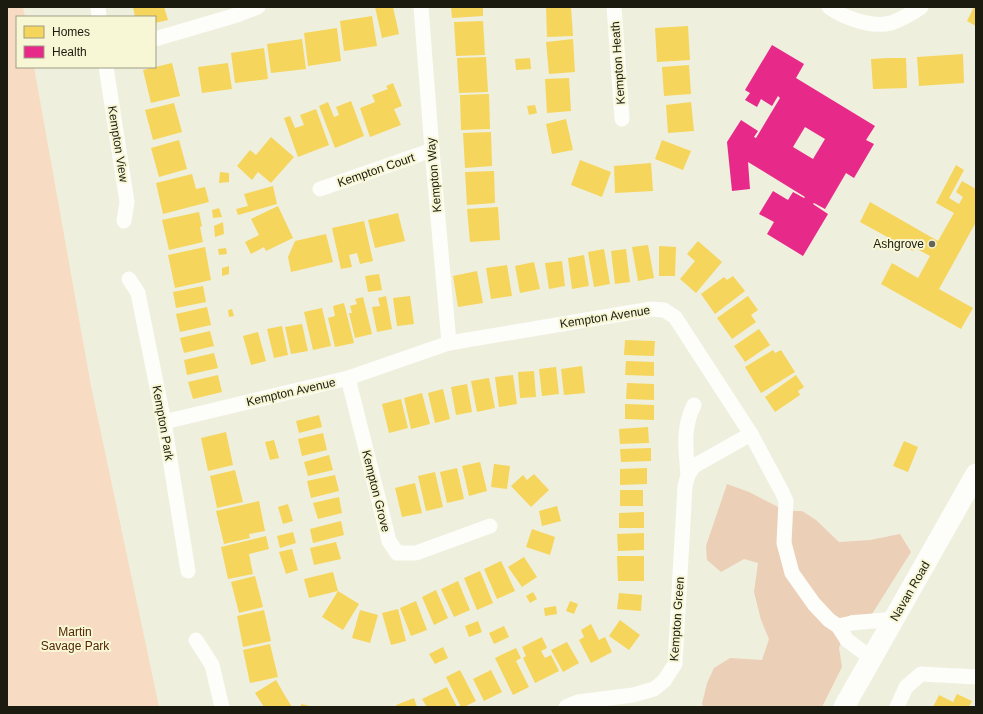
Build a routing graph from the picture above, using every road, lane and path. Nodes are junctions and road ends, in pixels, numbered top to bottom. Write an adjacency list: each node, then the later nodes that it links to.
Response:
1 (258, 7): 6 (street)
2 (421, 7): 9 (street, Kempton Way)
3 (614, 7): 8 (street, Kempton Heath)
4 (829, 7): 5 (street)
5 (921, 7)
6 (156, 39)
7 (106, 68): 11 (street, Kempton View)
8 (622, 119)
9 (432, 150): 10 (street, Kempton Court); 13 (street, Kempton Way)
10 (320, 189)
11 (124, 221)
12 (129, 278): 16 (street, Kempton Park)
13 (449, 343): 14 (street, Kempton Avenue); 17 (street, Kempton Avenue)
14 (348, 378): 16 (street, Kempton Avenue); 20 (street, Kempton Grove)
15 (694, 405): 19 (street, Kempton Green)
16 (164, 422): 21 (street, Kempton Park)
17 (751, 434): 19 (street); 23 (street, Kempton Avenue)
18 (976, 474): 22 (main road, Navan Road)
19 (688, 475): 28 (street, Kempton Green)
20 (490, 526)
21 (188, 571)
22 (894, 619): 23 (street); 25 (main road, Navan Road)
23 (838, 626): 25 (street, Kempton Avenue)
24 (196, 640): 27 (street)
25 (871, 658): 29 (main road, Navan Road)
26 (976, 677): 30 (street)
27 (222, 707)
28 (566, 707)
29 (844, 707)
30 (897, 707)

